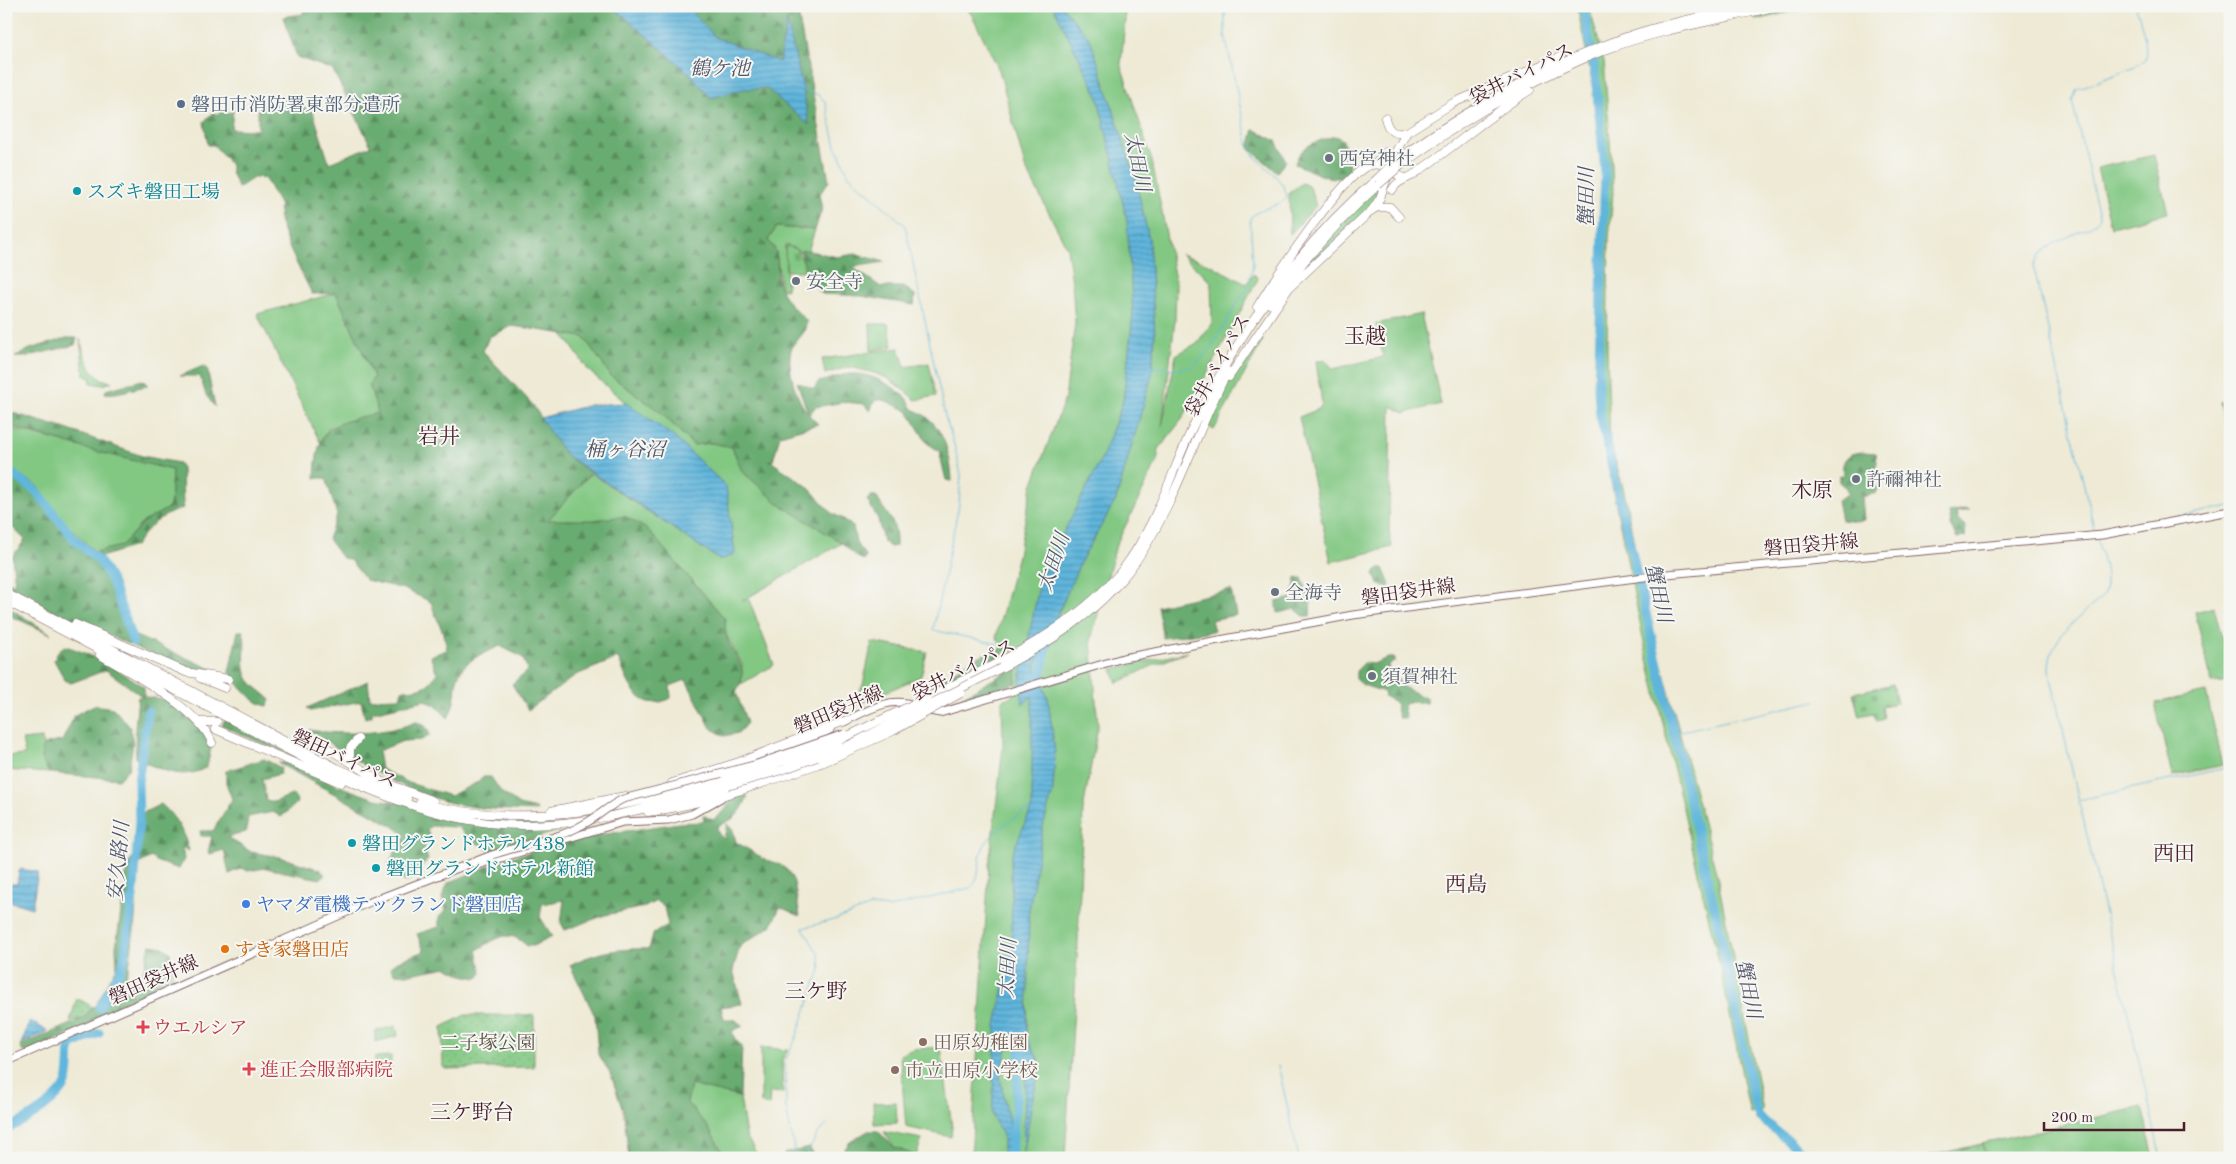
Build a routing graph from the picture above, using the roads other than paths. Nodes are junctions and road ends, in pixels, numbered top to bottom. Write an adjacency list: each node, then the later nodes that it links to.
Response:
1 (1778, 6): 2 (highway)
2 (1749, 10): 3 (highway)
3 (1628, 40): 4 (highway); 4 (highway)
4 (1584, 56): 6 (highway); 10 (highway); 11 (highway, 袋井バイパス, bridge)
5 (1385, 118): 6 (highway)
6 (1407, 132): 9 (highway)
7 (1386, 152): 8 (highway)
8 (1374, 164): 9 (highway); 15 (highway)
9 (1388, 171): 10 (highway); 13 (highway)
10 (1405, 178): 12 (highway)
11 (1378, 181): 15 (highway, 袋井バイパス); 16 (highway, 袋井バイパス)
12 (1392, 190)
13 (1372, 210): 14 (highway); 16 (highway)
14 (1399, 217)
15 (1242, 336): 18 (highway, 袋井バイパス)
16 (1206, 418): 18 (highway, 袋井バイパス)
17 (2230, 511): 28 (main road, 磐田袋井線)
18 (1110, 587): 23 (highway, 袋井バイパス); 27 (highway, 袋井バイパス)
19 (6, 593): 21 (highway, 磐田バイパス)
20 (6, 601): 21 (highway, 磐田バイパス)
21 (30, 610): 22 (highway, 磐田バイパス); 24 (highway); 29 (highway)
22 (130, 662): 37 (highway, 磐田バイパス); 38 (highway, 磐田バイパス)
23 (1001, 668): 35 (highway, 袋井バイパス, bridge); 36 (highway, bridge)
24 (186, 672): 25 (highway); 26 (highway)
25 (228, 679)
26 (225, 688)
27 (926, 698): 34 (main road, bridge); 35 (highway, 袋井バイパス, bridge)
28 (847, 720): 34 (main road, 磐田袋井線, bridge); 39 (highway)
29 (200, 722): 31 (highway); 37 (highway)
30 (358, 739): 33 (highway)
31 (212, 743)
32 (319, 743): 33 (highway)
33 (354, 765): 38 (highway)
34 (714, 776): 41 (main road, 磐田袋井線, bridge)
35 (727, 783): 39 (highway, 磐田バイパス); 40 (highway, 磐田バイパス)
36 (739, 789): 40 (highway); 41 (main road, 磐田袋井線)
37 (376, 794): 40 (highway, 磐田バイパス)
38 (472, 813): 39 (highway, 磐田バイパス)
39 (512, 817)
40 (605, 817)
41 (453, 871): 42 (main road, 磐田袋井線)
42 (6, 1062)

